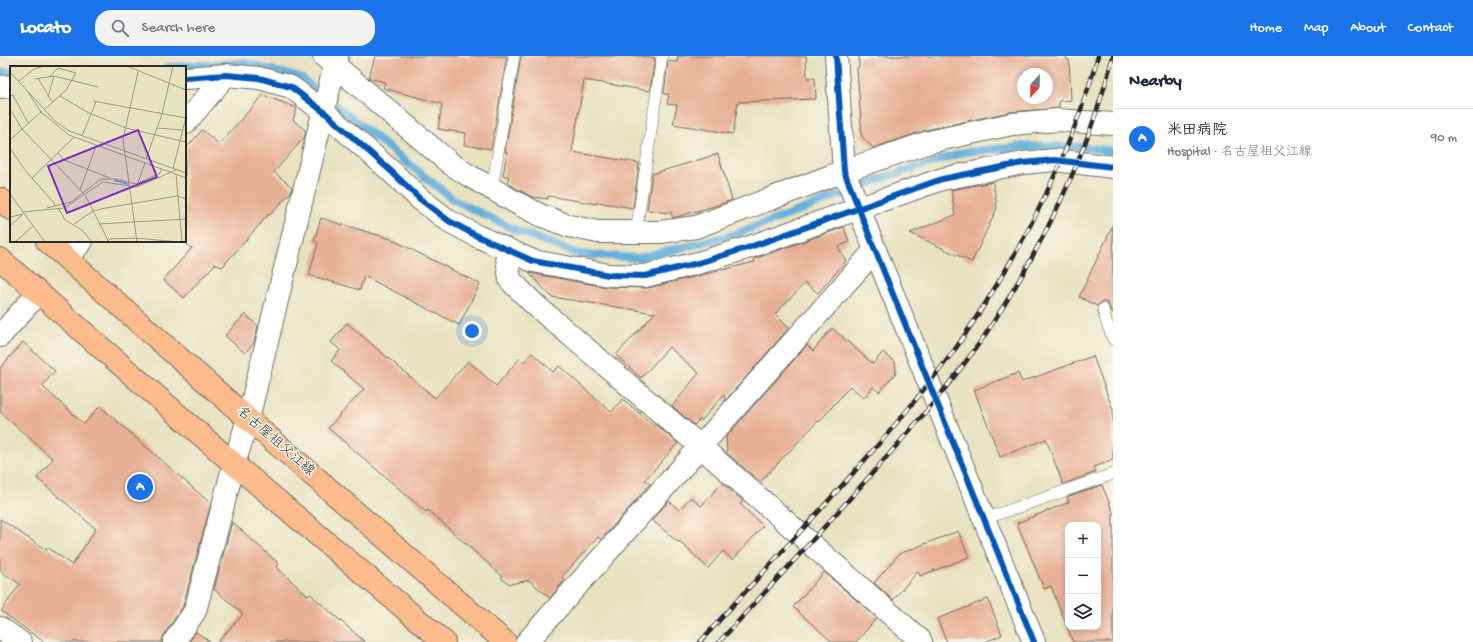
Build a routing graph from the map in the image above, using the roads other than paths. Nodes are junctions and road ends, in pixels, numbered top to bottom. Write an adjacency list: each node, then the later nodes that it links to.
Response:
1 (514, 56): 14 (lane)
2 (662, 56): 18 (lane)
3 (836, 56): 13 (street)
4 (332, 62): 9 (street); 14 (street)
5 (226, 75): 6 (street); 9 (street); 10 (street)
6 (186, 78)
7 (10, 86): 8 (street)
8 (0, 87)
9 (324, 108): 21 (street); 29 (street)
10 (186, 122)
11 (1113, 124): 13 (street)
12 (1113, 167): 16 (street)
13 (845, 175): 16 (street); 18 (street)
14 (492, 189): 18 (street)
15 (0, 199): 17 (main road)
16 (857, 207): 21 (street); 22 (street)
17 (10, 208)
18 (636, 233)
19 (48, 242): 23 (main road, 名古屋祖父江線)
20 (81, 242): 23 (street)
21 (506, 249): 30 (street)
22 (874, 250): 30 (street); 33 (street)
23 (66, 258): 29 (main road, 名古屋祖父江線)
24 (0, 259): 25 (main road)
25 (38, 293): 27 (street); 31 (main road)
26 (1103, 308): 28 (lane)
27 (0, 336)
28 (1113, 339)
29 (248, 419): 31 (street); 38 (main road, 名古屋祖父江線)
30 (701, 447): 39 (street); 40 (street)
31 (234, 464): 36 (street); 37 (main road)
32 (1113, 474): 33 (lane)
33 (984, 519): 41 (street)
34 (0, 628): 35 (street)
35 (20, 642)
36 (174, 642)
37 (444, 642)
38 (505, 642)
39 (527, 642)
40 (921, 642)
41 (1034, 642)

